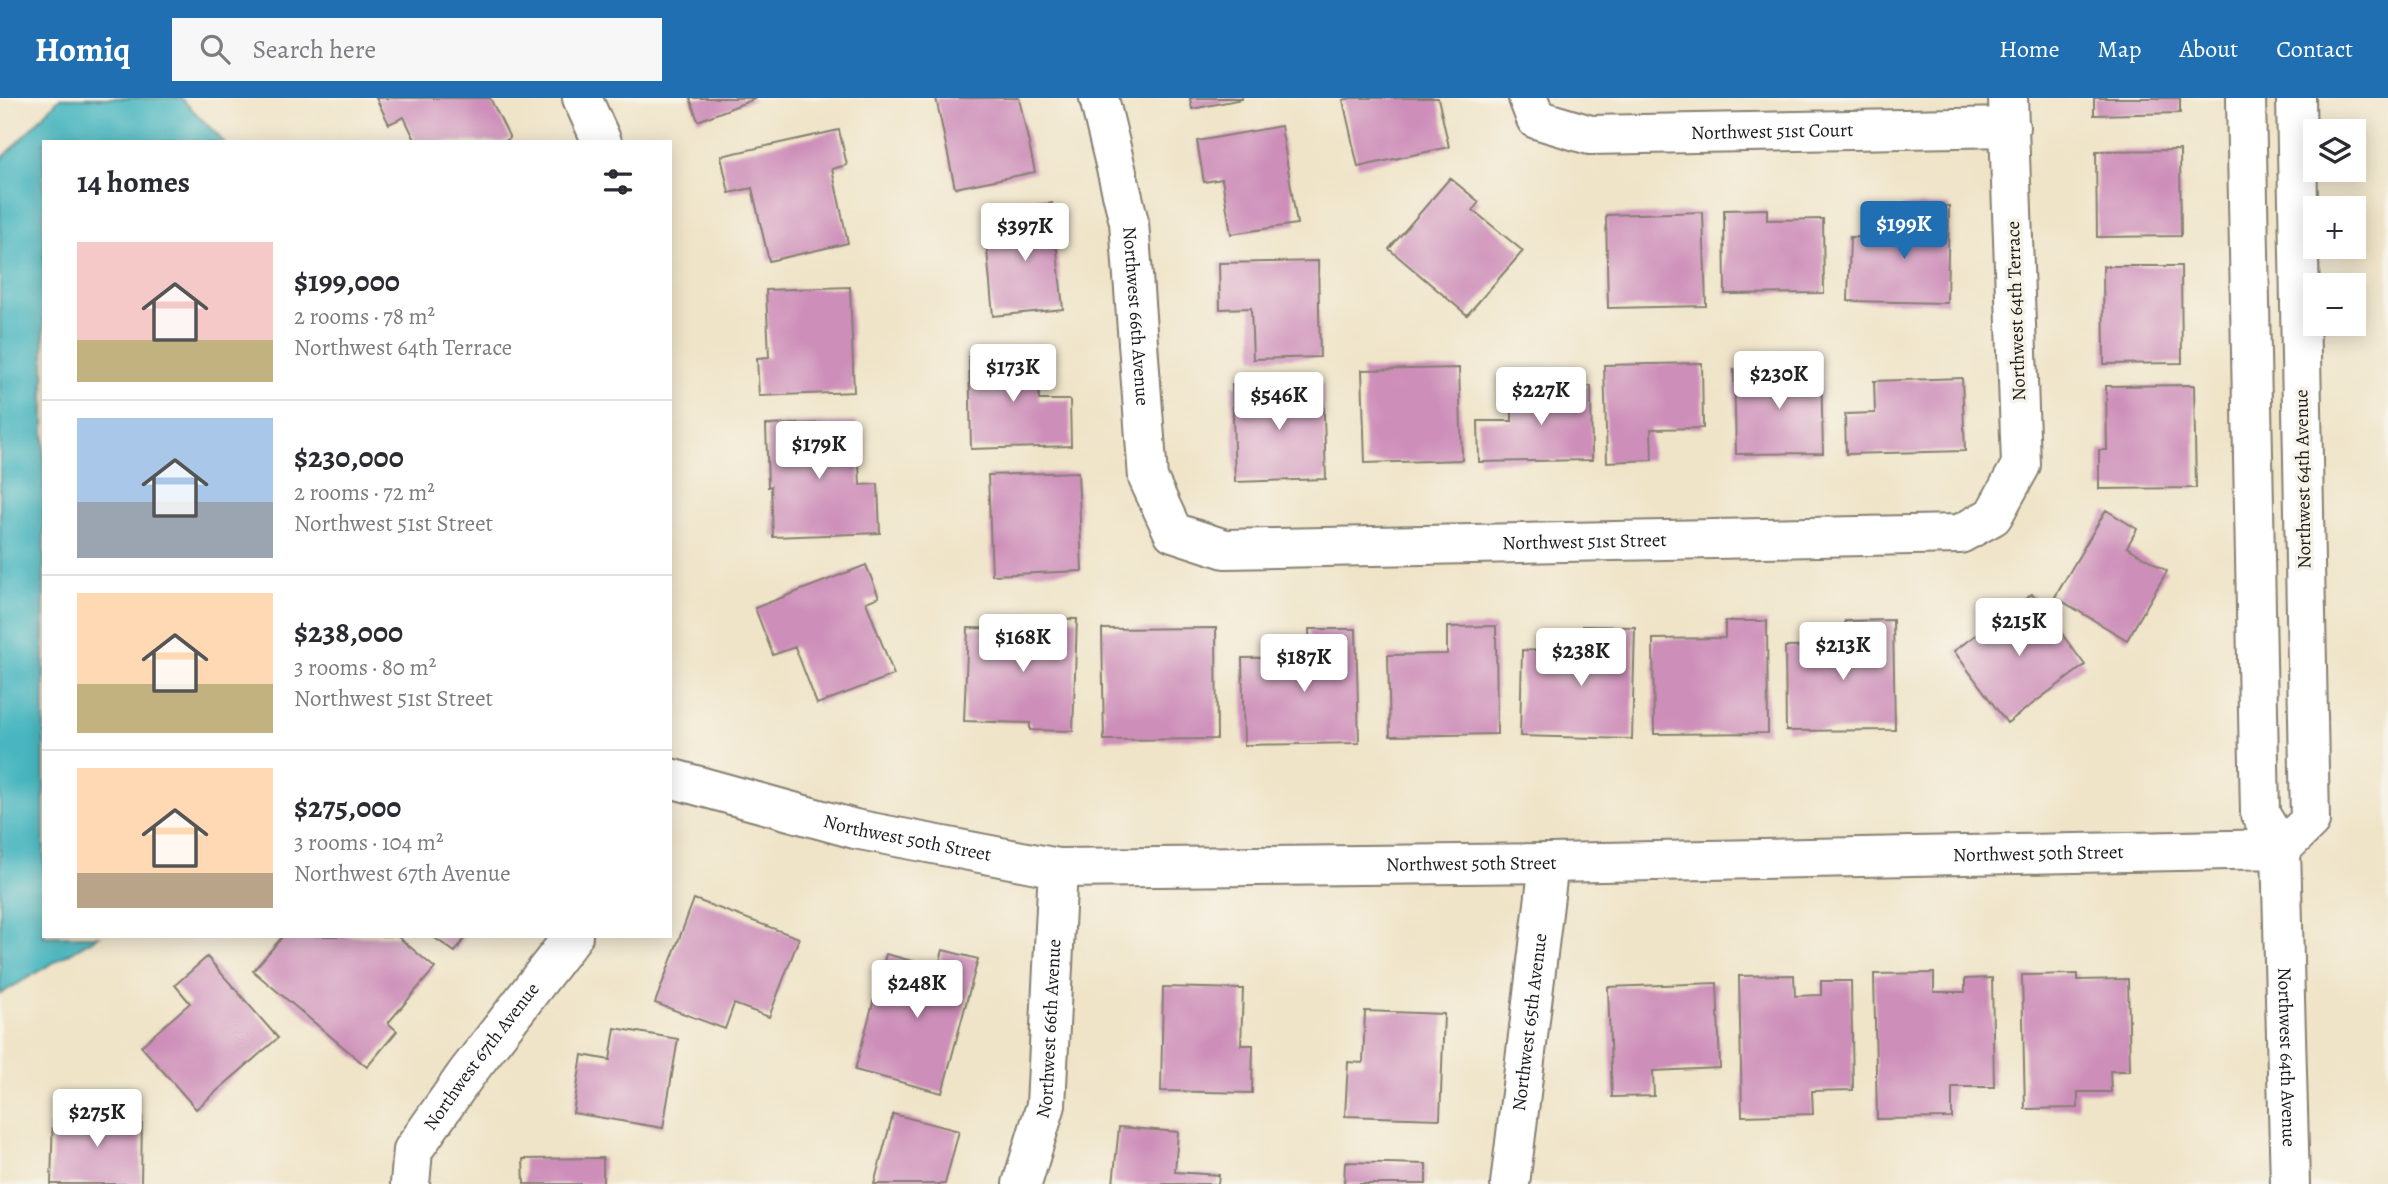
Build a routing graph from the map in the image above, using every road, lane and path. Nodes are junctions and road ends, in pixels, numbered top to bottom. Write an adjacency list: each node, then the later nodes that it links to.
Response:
1 (582, 98): 7 (street)
2 (1099, 98): 9 (street, Northwest 66th Avenue)
3 (2245, 98): 11 (street, Northwest 64th Avenue)
4 (2296, 98): 11 (street, Northwest 64th Avenue)
5 (1532, 109): 6 (street, Northwest 51st Court)
6 (2009, 113): 8 (street, Northwest 64th Terrace)
7 (601, 140)
8 (1993, 516): 9 (street, Northwest 51st Street)
9 (1173, 532)
10 (672, 779): 13 (street, Northwest 50th Street)
11 (2281, 849): 12 (street, Northwest 50th Street); 18 (street, Northwest 64th Avenue)
12 (1549, 863): 13 (street, Northwest 50th Street); 17 (street, Northwest 65th Avenue)
13 (1058, 869): 16 (street, Northwest 66th Avenue)
14 (571, 938): 15 (street, Northwest 67th Avenue)
15 (410, 1184)
16 (1023, 1184)
17 (1510, 1184)
18 (2290, 1184)

